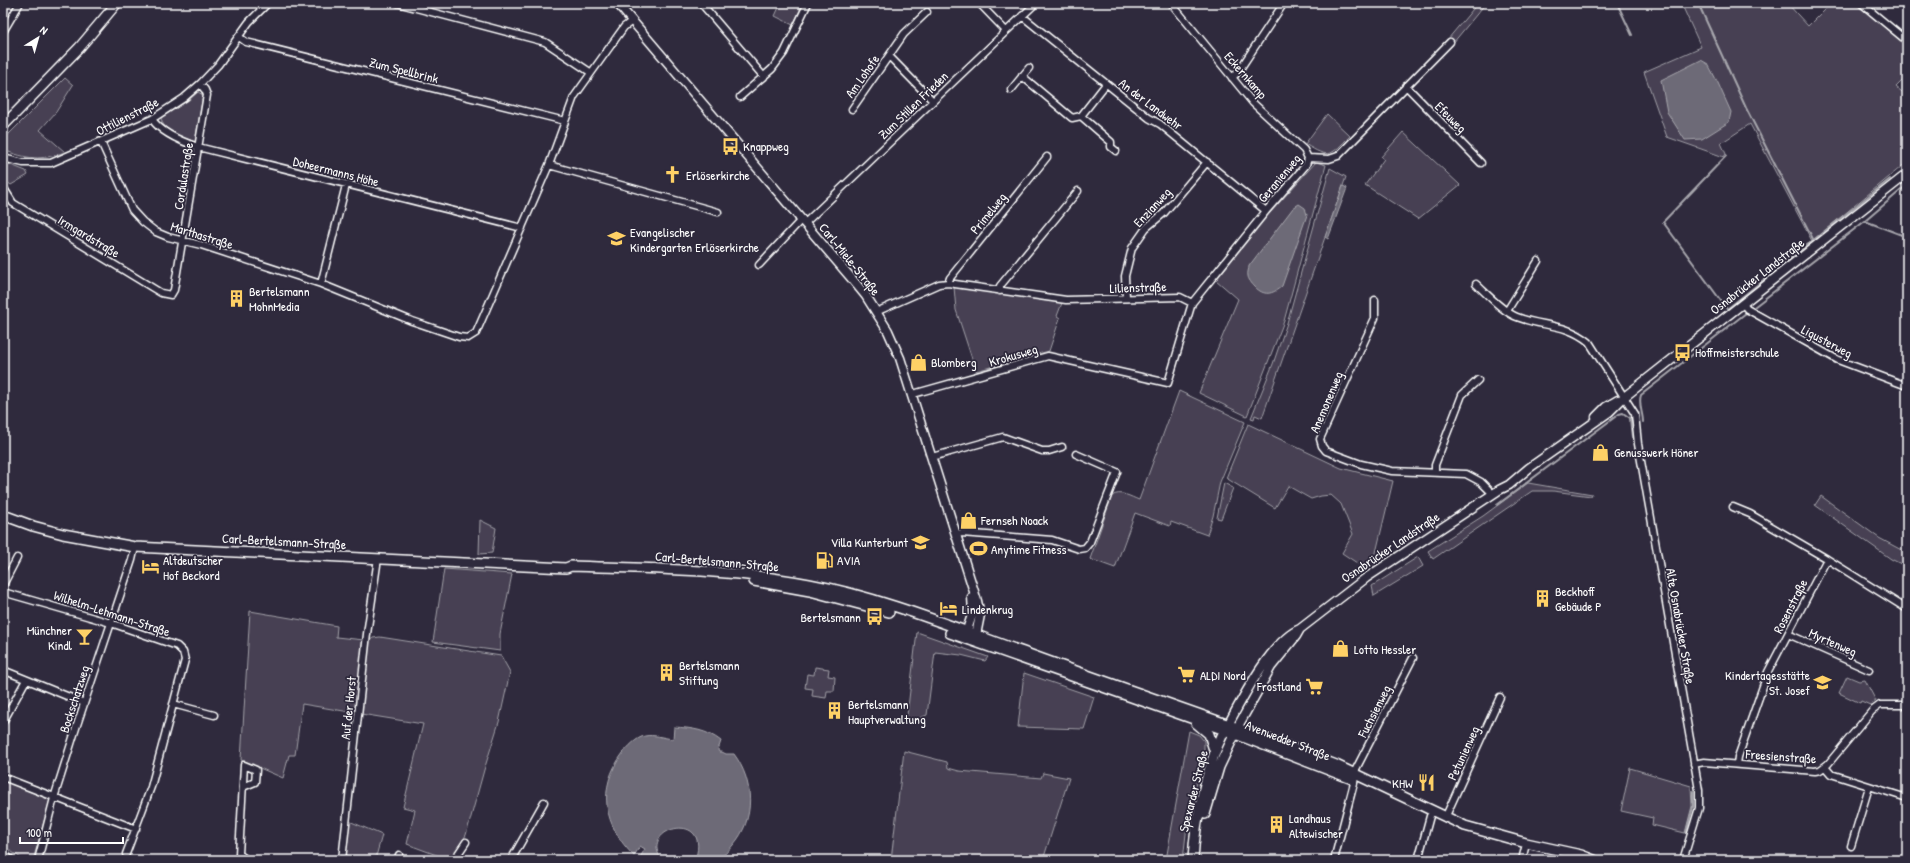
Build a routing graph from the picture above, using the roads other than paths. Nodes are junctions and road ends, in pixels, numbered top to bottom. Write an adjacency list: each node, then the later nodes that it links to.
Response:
1 (20, 3): 17 (street)
2 (117, 3): 37 (main road)
3 (268, 3): 18 (street, Ottilienstraße)
4 (397, 3): 23 (street)
5 (617, 3): 15 (street, Carl-Miele-Straße)
6 (701, 3): 25 (street)
7 (808, 3): 25 (street)
8 (979, 3): 16 (street)
9 (1036, 3): 14 (street, Zum Stillen Frieden)
10 (1171, 3): 26 (street, Eckernkamp)
11 (1284, 3): 26 (street)
12 (1861, 3): 19 (street)
13 (927, 12): 21 (street, Am Lohofe)
14 (1022, 16): 16 (street, Zum Stillen Frieden); 28 (street, An der Landwehr)
15 (632, 21): 23 (street); 53 (street, Carl-Miele-Straße)
16 (1006, 31): 32 (street, Zum Stillen Frieden)
17 (3, 32)
18 (239, 37): 27 (street, Ottilienstraße); 36 (street, Zum Spellbrink)
19 (1907, 41)
20 (1450, 42): 29 (street, Geranienweg)
21 (889, 56): 32 (street, Am Lohofe); 33 (street, Am Lohofe)
22 (1029, 68): 24 (street)
23 (590, 72): 36 (street)
24 (1022, 76): 30 (street); 34 (street)
25 (764, 77): 31 (street)
26 (1232, 78): 43 (street, Eckernkamp)
27 (200, 84): 35 (street, Ottilienstraße); 39 (street, Cordulastraße)
28 (1106, 84): 34 (street); 44 (street, An der Landwehr)
29 (1406, 86): 43 (street, Geranienweg); 45 (street, Efeuweg)
30 (1011, 90)
31 (740, 97)
32 (933, 101): 53 (street, Zum Stillen Frieden)
33 (852, 109)
34 (1081, 116): 40 (street)
35 (152, 119): 38 (street, Ottilienstraße); 39 (street, Doheermanns Höhe)
36 (565, 121): 46 (street)
37 (3, 126)
38 (101, 142): 42 (street, Ottilienstraße); 55 (street, Marthastraße)
39 (198, 147): 48 (street, Doheermanns Höhe); 55 (street, Cordulastraße)
40 (1116, 151)
41 (1047, 157): 58 (street, Primelweg)
42 (3, 158)
43 (1308, 158): 51 (street, Geranienweg)
44 (1207, 162): 51 (street, An der Landwehr); 63 (street, Enzianweg)
45 (1481, 163)
46 (549, 165): 52 (street); 54 (street)
47 (1907, 174): 66 (street, Osnabrücker Landstraße)
48 (346, 185): 54 (street, Doheermanns Höhe); 59 (street)
49 (3, 187): 62 (street, Irmgardstraße)
50 (1078, 191): 61 (street)
51 (1266, 211): 65 (street, Geranienweg)
52 (718, 212)
53 (804, 221): 57 (street, Zum Stillen Frieden); 68 (street, Carl-Miele-Straße)
54 (522, 228): 59 (street, Marthastraße)
55 (183, 242): 59 (street, Marthastraße); 62 (street, Cordulastraße)
56 (1538, 261): 67 (street)
57 (759, 266)
58 (948, 283): 61 (street, Lilienstraße); 68 (street, Lilienstraße)
59 (321, 284)
60 (1476, 284): 67 (street, Alte Osnabrücker Straße)
61 (1000, 291): 63 (street, Lilienstraße)
62 (171, 295)
63 (1126, 298): 65 (street, Lilienstraße)
64 (1375, 300): 76 (street, Anemonenweg)
65 (1192, 303): 71 (street, Krokusweg)
66 (1743, 304): 70 (street, Ligusterweg); 72 (street, Osnabrücker Landstraße)
67 (1507, 311): 72 (street, Alte Osnabrücker Straße)
68 (876, 312): 71 (street, Carl-Miele-Straße)
69 (1478, 380): 76 (street)
70 (1907, 386)
71 (913, 394): 75 (street, Carl-Miele-Straße)
72 (1624, 398): 77 (street, Osnabrücker Landstraße); 108 (street, Alte Osnabrücker Straße)
73 (1062, 447): 75 (street)
74 (1076, 454): 80 (street)
75 (932, 457): 80 (street, Carl-Miele-Straße)
76 (1436, 472): 77 (street, Anemonenweg)
77 (1496, 492): 90 (street, Osnabrücker Landstraße)
78 (1733, 507): 84 (street)
79 (3, 515): 81 (main road, Carl-Bertelsmann-Straße)
80 (956, 535): 85 (street, Carl-Miele-Straße)
81 (135, 546): 83 (main road, Carl-Bertelsmann-Straße); 89 (street, Bockschatzweg)
82 (17, 558): 86 (street)
83 (378, 558): 92 (main road, Carl-Bertelsmann-Straße); 129 (street, Auf der Horst)
84 (1827, 560): 88 (street); 91 (street, Rosenstraße)
85 (970, 582): 92 (street, Carl-Miele-Straße); 93 (street, Carl-Miele-Straße)
86 (3, 585)
87 (3, 592): 89 (street, Wilhelm-Lehmann-Straße)
88 (1907, 609)
89 (111, 623): 99 (street, Bockschatzweg); 100 (street, Wilhelm-Lehmann-Straße)
90 (1300, 629): 105 (street, Osnabrücker Landstraße); 106 (street, Osnabrücker Landstraße)
91 (1788, 634): 96 (street, Myrtenweg); 109 (street, Rosenstraße)
92 (966, 635): 93 (main road, Carl-Bertelsmann-Straße)
93 (975, 639): 103 (main road, Avenwedder Straße); 105 (main road, Avenwedder Straße)
94 (1413, 658): 112 (street, Fuchsienweg)
95 (3, 670): 97 (street)
96 (1869, 670)
97 (26, 680): 99 (street); 104 (street)
98 (1500, 697): 119 (street, Petunienweg)
99 (84, 703): 115 (street, Bockschatzweg)
100 (173, 704): 102 (street); 120 (street, Wilhelm-Lehmann-Straße)
101 (1907, 705): 110 (street)
102 (214, 715)
103 (1185, 717): 105 (main road, Avenwedder Straße); 107 (main road)
104 (3, 722)
105 (1226, 728): 106 (main road, Avenwedder Straße); 107 (main road, Spexarder Straße)
106 (1236, 731): 112 (main road, Avenwedder Straße); 133 (main road, Spexarder Straße)
107 (1215, 753): 132 (main road, Spexarder Straße)
108 (1694, 764): 109 (street, Freesienstraße); 138 (street, Alte Osnabrücker Straße)
109 (1737, 764): 110 (street, Freesienstraße)
110 (1825, 767): 114 (street, Freesienstraße)
111 (3, 777): 115 (street)
112 (1355, 777): 118 (main road, Avenwedder Straße); 119 (main road, Avenwedder Straße); 134 (street, Fuchsienweg)
113 (243, 787): 128 (street)
114 (1869, 787): 116 (street, Freesienstraße); 122 (street)
115 (54, 798): 120 (street); 127 (street, Bockschatzweg)
116 (1907, 798)
117 (544, 802): 131 (street)
118 (1430, 816): 123 (main road, Avenwedder Straße); 135 (street)
119 (1446, 818): 137 (main road, Avenwedder Straße)
120 (136, 829): 124 (street, Wilhelm-Lehmann-Straße)
121 (466, 842): 130 (street)
122 (1851, 846)
123 (1525, 848): 136 (street); 137 (main road, Avenwedder Straße)
124 (126, 854)
125 (3, 855): 126 (street)
126 (10, 860)
127 (38, 860)
128 (247, 860)
129 (342, 860)
130 (454, 860)
131 (511, 860)
132 (1193, 860)
133 (1199, 860)
134 (1334, 860)
135 (1418, 860)
136 (1522, 860)
137 (1593, 860)
138 (1683, 860)

